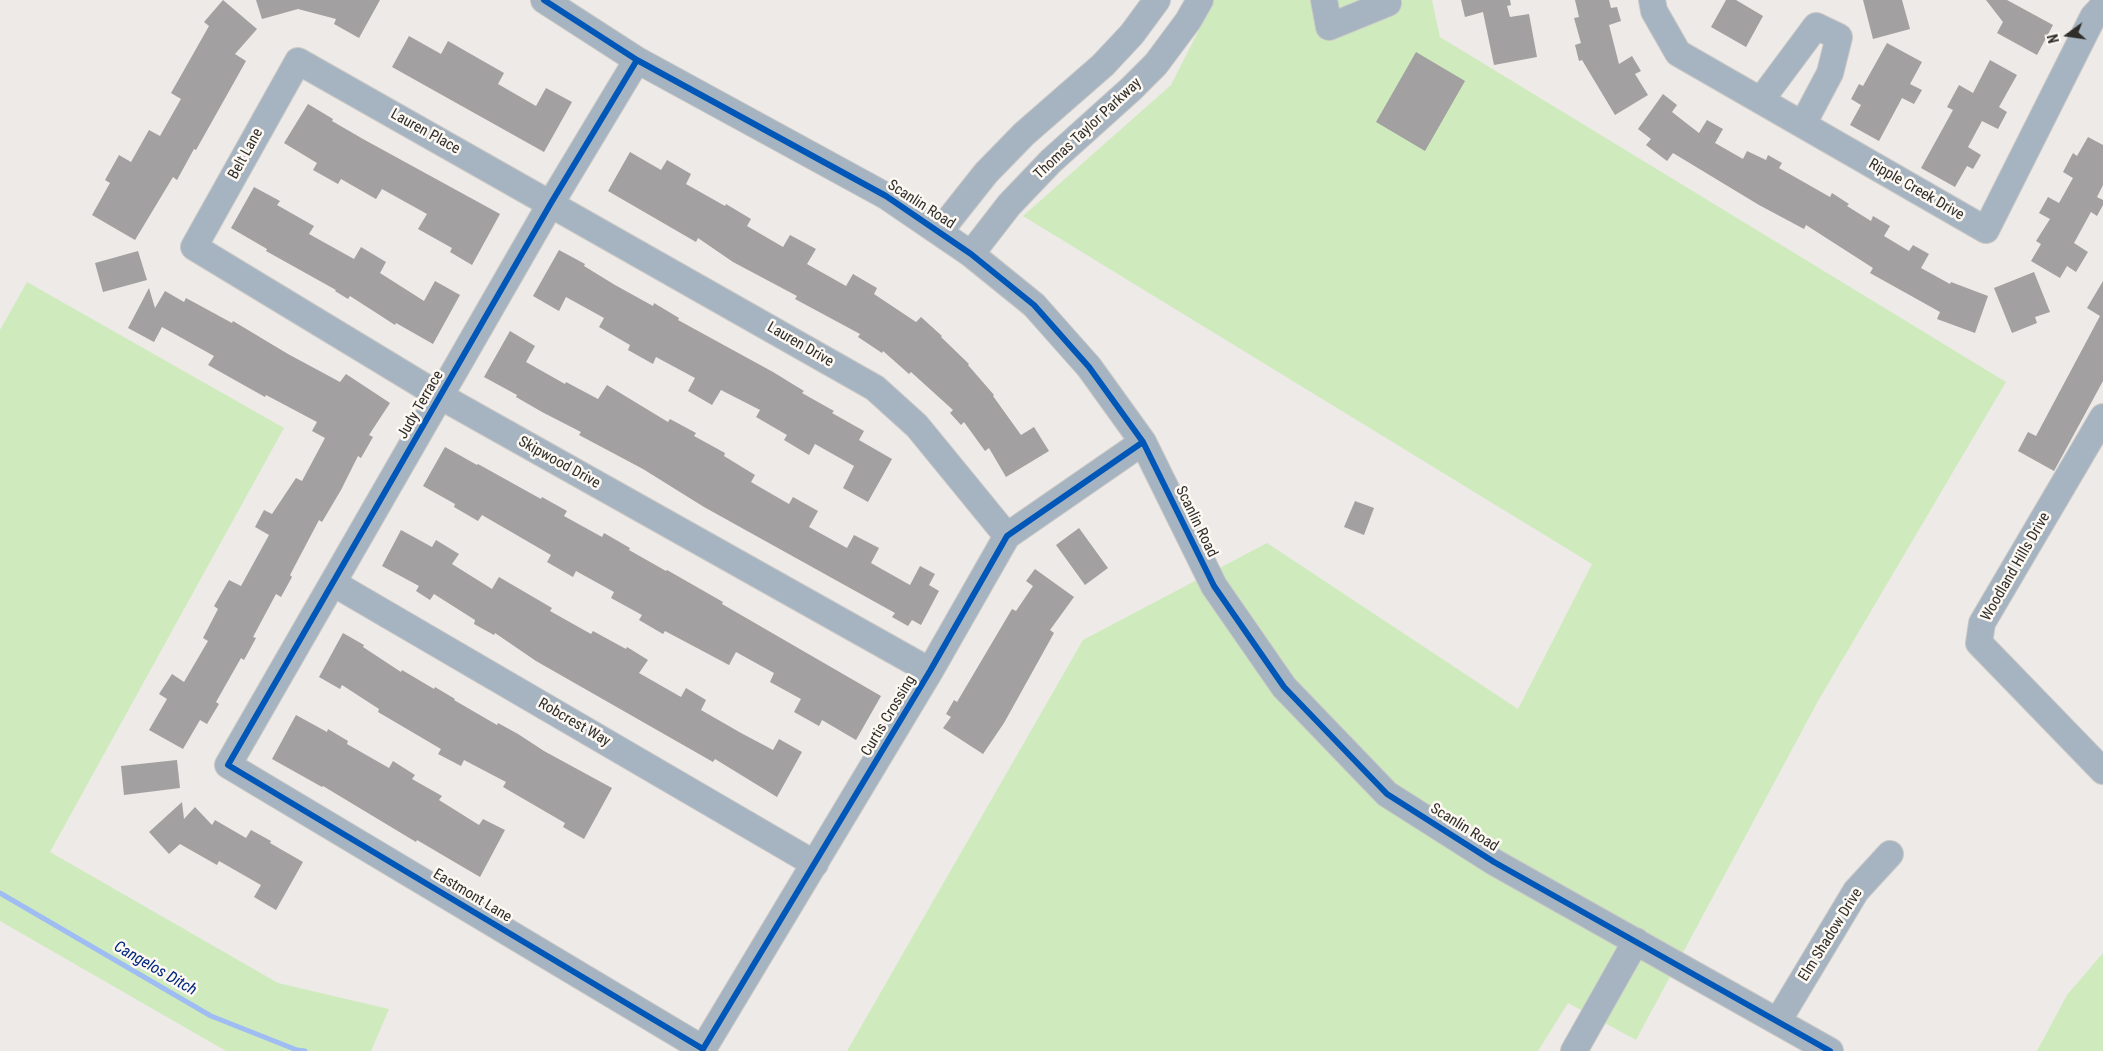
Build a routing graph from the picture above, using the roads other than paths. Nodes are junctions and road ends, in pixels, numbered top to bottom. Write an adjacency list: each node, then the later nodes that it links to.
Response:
1 (544, 0): 8 (street, Scanlin Road)
2 (1157, 0): 13 (street)
3 (1200, 0): 15 (street, Thomas Taylor Parkway)
4 (1324, 0): 5 (street)
5 (1387, 0)
6 (1652, 0): 10 (street, Ripple Creek Drive)
7 (2103, 6): 11 (street, Ripple Creek Drive)
8 (637, 60): 12 (street, Judy Terrace); 13 (street, Scanlin Road)
9 (298, 61): 12 (street, Lauren Place); 14 (street, Belt Lane)
10 (1761, 100): 11 (street, Ripple Creek Drive); 11 (street)
11 (1803, 124)
12 (551, 203): 16 (street, Judy Terrace); 19 (street, Lauren Drive)
13 (940, 231): 15 (street, Scanlin Road)
14 (194, 247): 16 (street, Skipwood Drive)
15 (971, 254): 18 (street, Scanlin Road)
16 (440, 396): 20 (street, Judy Terrace); 21 (street, Skipwood Drive)
17 (2103, 417): 23 (street, Woodland Hills Drive)
18 (1143, 442): 19 (street, Curtis Crossing); 26 (street, Scanlin Road)
19 (1007, 536): 21 (street, Curtis Crossing)
20 (333, 583): 22 (street, Judy Terrace); 25 (street, Robcrest Way)
21 (930, 671): 25 (street, Curtis Crossing)
22 (228, 765): 28 (street, Eastmont Lane)
23 (2103, 771)
24 (1890, 854): 27 (street, Elm Shadow Drive)
25 (815, 864): 28 (street, Curtis Crossing)
26 (1636, 942): 27 (street, Scanlin Road); 29 (street)
27 (1778, 1021): 30 (street, Scanlin Road)
28 (704, 1049)
29 (1574, 1051)
30 (1830, 1051)

